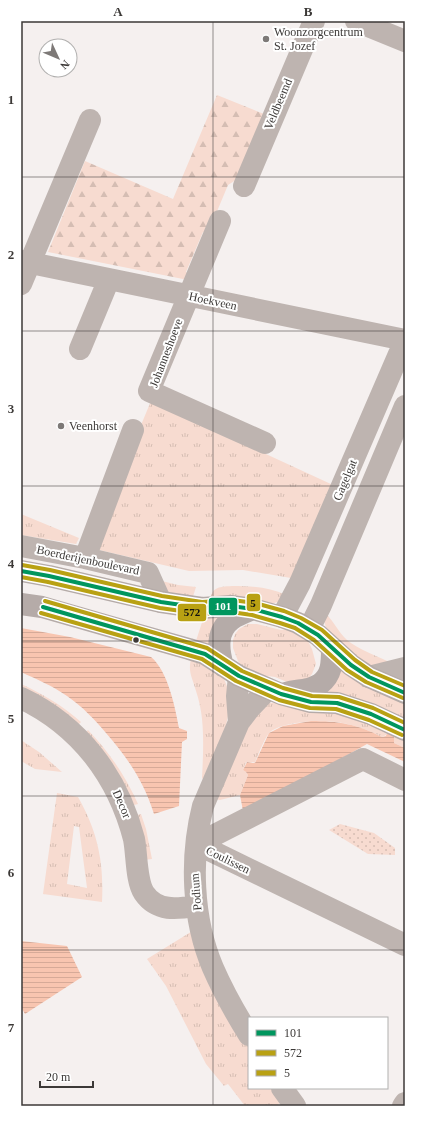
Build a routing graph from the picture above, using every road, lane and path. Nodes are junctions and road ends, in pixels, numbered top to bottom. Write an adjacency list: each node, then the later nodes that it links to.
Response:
1 (314, 21): 5 (street, Veldbeemd)
2 (356, 21): 3 (street)
3 (405, 41)
4 (90, 120): 7 (street)
5 (244, 186)
6 (220, 221): 10 (street, Johanneshoeve)
7 (25, 262): 8 (street, Hoekveen); 9 (street)
8 (109, 279): 10 (street, Hoekveen); 12 (street)
9 (21, 284)
10 (188, 296): 11 (street, Hoekveen); 15 (street, Johanneshoeve)
11 (405, 340): 22 (street, Gagelgat)
12 (80, 349)
13 (405, 406): 23 (street)
14 (133, 430): 17 (street)
15 (265, 443)
16 (21, 546): 17 (street, Boerderijenboulevard)
17 (85, 558): 19 (street, Boerderijenboulevard)
18 (21, 571): 19 (main road, Boerderijenboulevard)
19 (161, 602): 21 (main road, Boerderijenboulevard)
20 (21, 604): 26 (main road)
21 (253, 610): 22 (main road, Boerderijenboulevard); 26 (main road)
22 (282, 617): 23 (main road, Boerderijenboulevard)
23 (309, 629): 24 (main road, Boerderijenboulevard)
24 (332, 649): 27 (main road, Boerderijenboulevard); 28 (main road)
25 (405, 668): 27 (street)
26 (231, 671): 28 (main road); 31 (street, Podium)
27 (369, 677): 29 (main road, Boerderijenboulevard)
28 (275, 692): 31 (street, Podium); 32 (main road)
29 (405, 693)
30 (21, 698): 35 (street, Decor)
31 (239, 722): 34 (street, Podium)
32 (405, 730)
33 (405, 780): 34 (street, Coulissen)
34 (197, 844): 35 (street, Podium); 36 (street, Coulissen)
35 (196, 906): 37 (street, Podium)
36 (405, 945)
37 (248, 1033)
38 (283, 1089): 40 (street)
39 (405, 1103): 41 (street)
40 (295, 1106)
41 (403, 1106)

